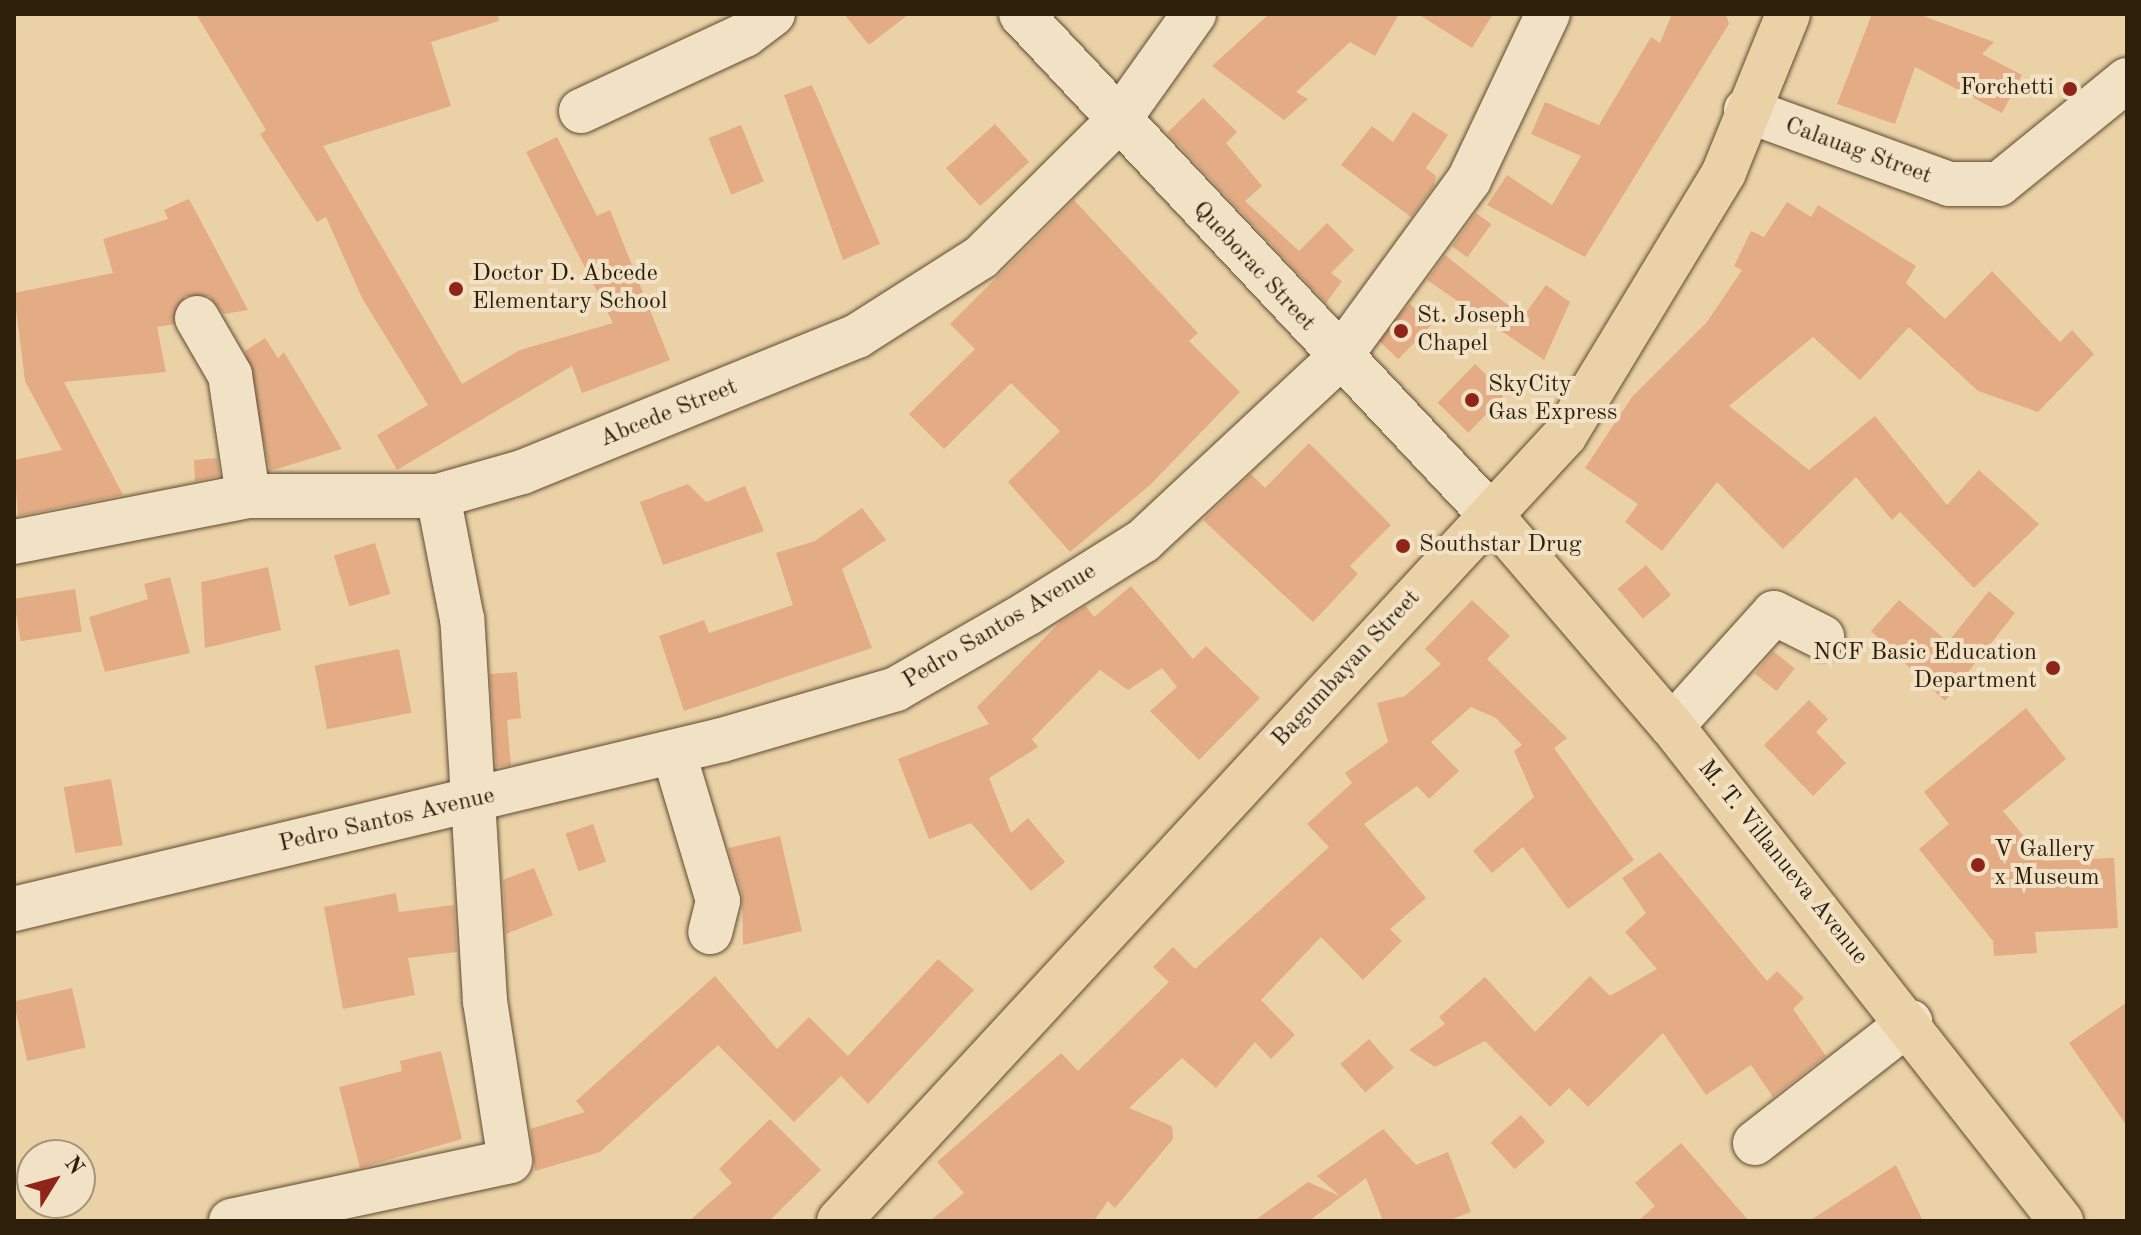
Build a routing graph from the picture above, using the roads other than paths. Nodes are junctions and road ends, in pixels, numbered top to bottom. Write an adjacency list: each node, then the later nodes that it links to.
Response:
1 (773, 14): 8 (street)
2 (1021, 14): 9 (street, Queborac Street)
3 (1194, 14): 9 (street, Abcede Street)
4 (1548, 14): 11 (street, Pedro Santos Avenue)
5 (1788, 14): 7 (main road, Bagumbayan Street)
6 (2127, 80): 7 (street, Calauag Street)
7 (1746, 110): 14 (main road, Bagumbayan Street)
8 (581, 111)
9 (1117, 122): 11 (street, Queborac Street); 13 (street, Abcede Street)
10 (197, 318): 12 (street)
11 (1338, 359): 14 (street, Queborac Street); 18 (street, Pedro Santos Avenue)
12 (248, 496): 13 (street, Abcede Street); 15 (street, Abcede Street)
13 (438, 496): 19 (street)
14 (1491, 515): 17 (main road, M. T. Villanueva Avenue); 25 (main road, Bagumbayan Street)
15 (14, 542)
16 (1822, 637): 17 (street)
17 (1672, 726): 22 (main road, M. T. Villanueva Avenue)
18 (674, 754): 19 (street, Pedro Santos Avenue); 21 (street)
19 (469, 801): 20 (street, Pedro Santos Avenue); 24 (street)
20 (14, 909)
21 (710, 932)
22 (1910, 1022): 23 (street); 26 (main road, M. T. Villanueva Avenue)
23 (1755, 1143)
24 (231, 1221)
25 (839, 1221)
26 (2061, 1221)

